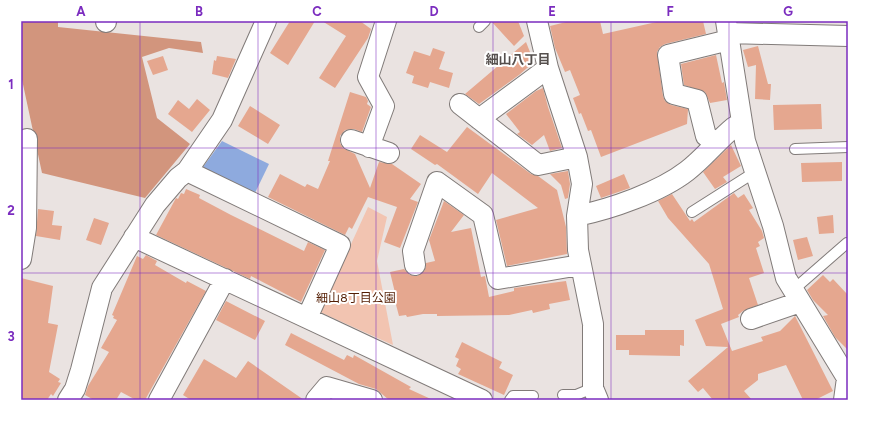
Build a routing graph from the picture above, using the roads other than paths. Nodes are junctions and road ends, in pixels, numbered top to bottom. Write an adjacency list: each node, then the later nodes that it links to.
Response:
1 (266, 21): 18 (street)
2 (386, 21): 13 (street)
3 (538, 21): 6 (street)
4 (728, 31): 5 (street); 12 (street); 19 (street)
5 (848, 36)
6 (548, 68): 8 (street); 17 (street)
7 (460, 104): 8 (street)
8 (479, 119): 17 (street)
9 (734, 127): 12 (street)
10 (27, 139): 24 (street)
11 (351, 140): 13 (street)
12 (716, 142): 21 (street)
13 (369, 147): 16 (street)
14 (848, 147): 15 (lane)
15 (795, 149)
16 (389, 154)
17 (577, 157): 21 (street)
18 (187, 171): 22 (street); 29 (street)
19 (756, 172): 20 (lane); 28 (street)
20 (692, 212)
21 (577, 216): 26 (street)
22 (134, 237): 27 (street); 35 (street)
23 (847, 242): 28 (lane)
24 (21, 259)
25 (415, 265): 26 (street)
26 (580, 265): 32 (street)
27 (225, 279): 29 (street); 36 (street)
28 (796, 296): 30 (street); 31 (street)
29 (307, 318): 39 (street)
30 (750, 319)
31 (845, 365): 41 (street)
32 (595, 394): 33 (lane)
33 (563, 395)
34 (533, 396): 40 (lane)
35 (68, 400)
36 (159, 400)
37 (316, 400): 38 (street)
38 (372, 400)
39 (482, 400)
40 (510, 400)
41 (844, 400)

